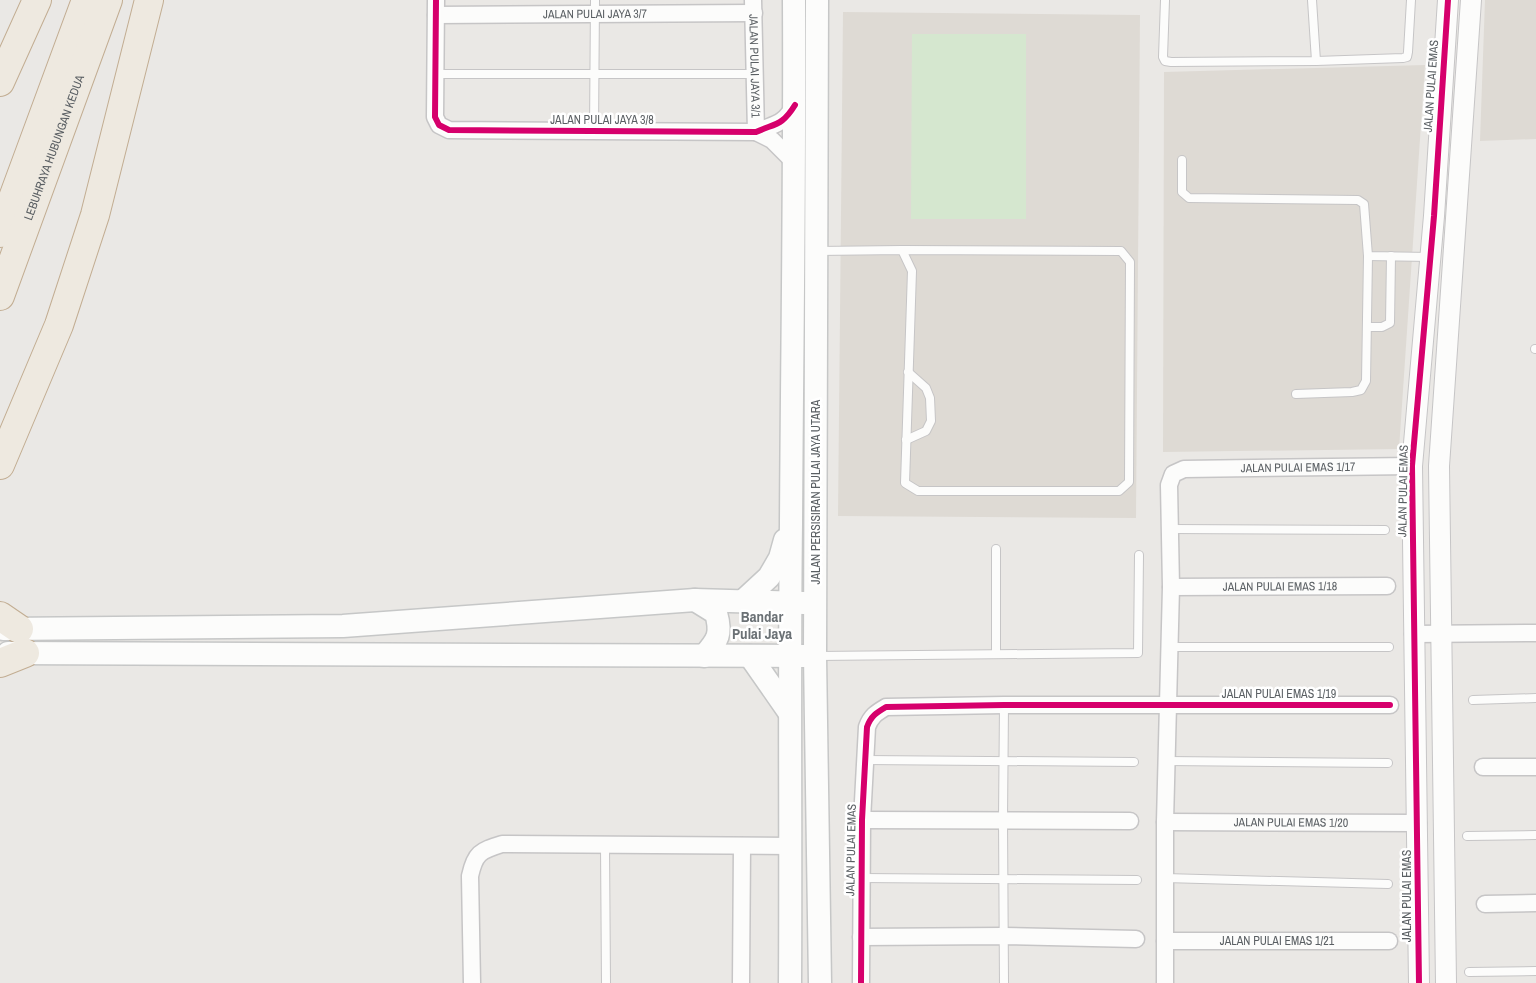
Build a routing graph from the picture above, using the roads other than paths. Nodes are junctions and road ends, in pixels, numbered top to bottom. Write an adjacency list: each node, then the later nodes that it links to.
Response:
1 (37, 0): 19 (highway)
2 (86, 0): 25 (highway, LEBUHRAYA HUBUNGAN KEDUA)
3 (108, 0): 31 (highway, LEBUHRAYA HUBUNGAN KEDUA)
4 (149, 0): 36 (highway)
5 (794, 0): 20 (main road, JALAN PERSISIRAN PULAI JAYA UTARA)
6 (818, 0): 27 (main road, JALAN PERSISIRAN PULAI JAYA UTARA)
7 (1165, 0): 15 (lane)
8 (1312, 0): 15 (lane)
9 (1411, 0): 15 (lane)
10 (1448, 0): 30 (street, JALAN PULAI EMAS)
11 (1471, 0): 51 (street)
12 (436, 7): 14 (street, JALAN PULAI JAYA 3/7); 16 (street)
13 (754, 7): 14 (street, JALAN PULAI JAYA 3/7); 17 (street, JALAN PULAI JAYA 3/1)
14 (595, 8): 18 (lane)
15 (1316, 61)
16 (436, 74): 18 (lane); 21 (street, JALAN PULAI JAYA 3/8)
17 (754, 74): 18 (lane); 22 (street, JALAN PULAI JAYA 3/1)
18 (594, 75): 21 (lane)
19 (0, 82)
20 (795, 105): 22 (street); 24 (main road, JALAN PERSISIRAN PULAI JAYA UTARA)
21 (594, 131): 22 (street, JALAN PULAI JAYA 3/8)
22 (756, 132): 24 (street)
23 (1182, 160): 28 (lane)
24 (794, 162): 38 (main road, JALAN PERSISIRAN PULAI JAYA UTARA)
25 (0, 233)
26 (902, 250): 27 (lane); 33 (lane); 35 (lane)
27 (817, 251): 48 (main road, JALAN PERSISIRAN PULAI JAYA UTARA)
28 (1368, 256): 29 (lane); 32 (lane)
29 (1391, 256): 30 (lane); 32 (lane)
30 (1430, 257): 37 (street, JALAN PULAI EMAS)
31 (0, 296)
32 (1367, 328): 34 (lane)
33 (908, 372): 35 (lane); 35 (lane)
34 (1296, 394)
35 (906, 440)
36 (0, 465)
37 (1412, 466): 39 (street, JALAN PULAI EMAS 1/17); 50 (street, JALAN PULAI EMAS)
38 (790, 521): 46 (main road); 47 (main road, JALAN PERSISIRAN PULAI JAYA UTARA)
39 (1171, 529): 40 (lane); 44 (street)
40 (1385, 530)
41 (996, 549): 55 (lane)
42 (1139, 555): 55 (lane)
43 (1387, 586): 44 (street, JALAN PULAI EMAS 1/18)
44 (1171, 587): 54 (street)
45 (695, 600): 46 (main road); 52 (main road); 56 (main road)
46 (743, 601): 47 (main road)
47 (790, 603): 48 (main road); 58 (main road, JALAN PERSISIRAN PULAI JAYA UTARA)
48 (816, 604): 59 (main road, JALAN PERSISIRAN PULAI JAYA UTARA)
49 (1536, 633): 51 (street)
50 (1414, 634): 51 (street); 78 (street, JALAN PULAI EMAS)
51 (1443, 635): 107 (street)
52 (7, 640): 56 (main road)
53 (1388, 647): 54 (lane)
54 (1169, 648): 63 (street)
55 (996, 654): 59 (lane)
56 (704, 656): 57 (main road)
57 (750, 656): 58 (main road); 65 (main road)
58 (790, 656): 59 (main road); 65 (main road, JALAN PERSISIRAN PULAI JAYA UTARA)
59 (815, 656): 102 (main road, JALAN PERSISIRAN PULAI JAYA UTARA)
60 (1536, 698): 61 (lane)
61 (1473, 700)
62 (1004, 705): 63 (street, JALAN PULAI EMAS 1/19); 66 (street, JALAN PULAI EMAS 1/19); 68 (lane)
63 (1168, 705): 64 (street, JALAN PULAI EMAS 1/19); 69 (street)
64 (1390, 705)
65 (789, 712): 83 (main road, JALAN PERSISIRAN PULAI JAYA UTARA)
66 (870, 719): 67 (street, JALAN PULAI EMAS)
67 (865, 760): 68 (lane); 74 (street, JALAN PULAI EMAS)
68 (1003, 761): 70 (lane); 75 (lane)
69 (1167, 761): 71 (lane); 77 (street)
70 (1134, 762)
71 (1388, 763)
72 (1482, 767): 73 (street)
73 (1536, 767)
74 (862, 820): 75 (street, JALAN PULAI EMAS); 84 (street, JALAN PULAI EMAS)
75 (1003, 820): 76 (street, JALAN PULAI EMAS); 85 (lane)
76 (1130, 821)
77 (1165, 822): 78 (street, JALAN PULAI EMAS 1/20); 86 (street)
78 (1418, 823): 106 (street, JALAN PULAI EMAS)
79 (1536, 834): 80 (lane)
80 (1466, 836)
81 (605, 845): 82 (street); 98 (street); 99 (lane)
82 (742, 846): 83 (street); 100 (street)
83 (791, 846): 101 (main road, JALAN PERSISIRAN PULAI JAYA UTARA)
84 (862, 878): 85 (lane); 92 (street, JALAN PULAI EMAS)
85 (1003, 878): 87 (lane); 91 (lane)
86 (1164, 878): 88 (lane); 94 (street)
87 (1137, 880)
88 (1388, 884)
89 (1536, 903): 90 (street)
90 (1485, 904)
91 (1003, 936): 92 (street); 93 (street); 104 (lane)
92 (861, 937): 103 (street, JALAN PULAI EMAS)
93 (1136, 939)
94 (1165, 941): 95 (street, JALAN PULAI EMAS 1/21); 105 (street)
95 (1389, 941)
96 (1536, 971): 97 (lane)
97 (1469, 972)
98 (472, 983)
99 (606, 983)
100 (741, 983)
101 (790, 983)
102 (820, 983)
103 (861, 983)
104 (1004, 983)
105 (1164, 983)
106 (1419, 983)
107 (1446, 983)

